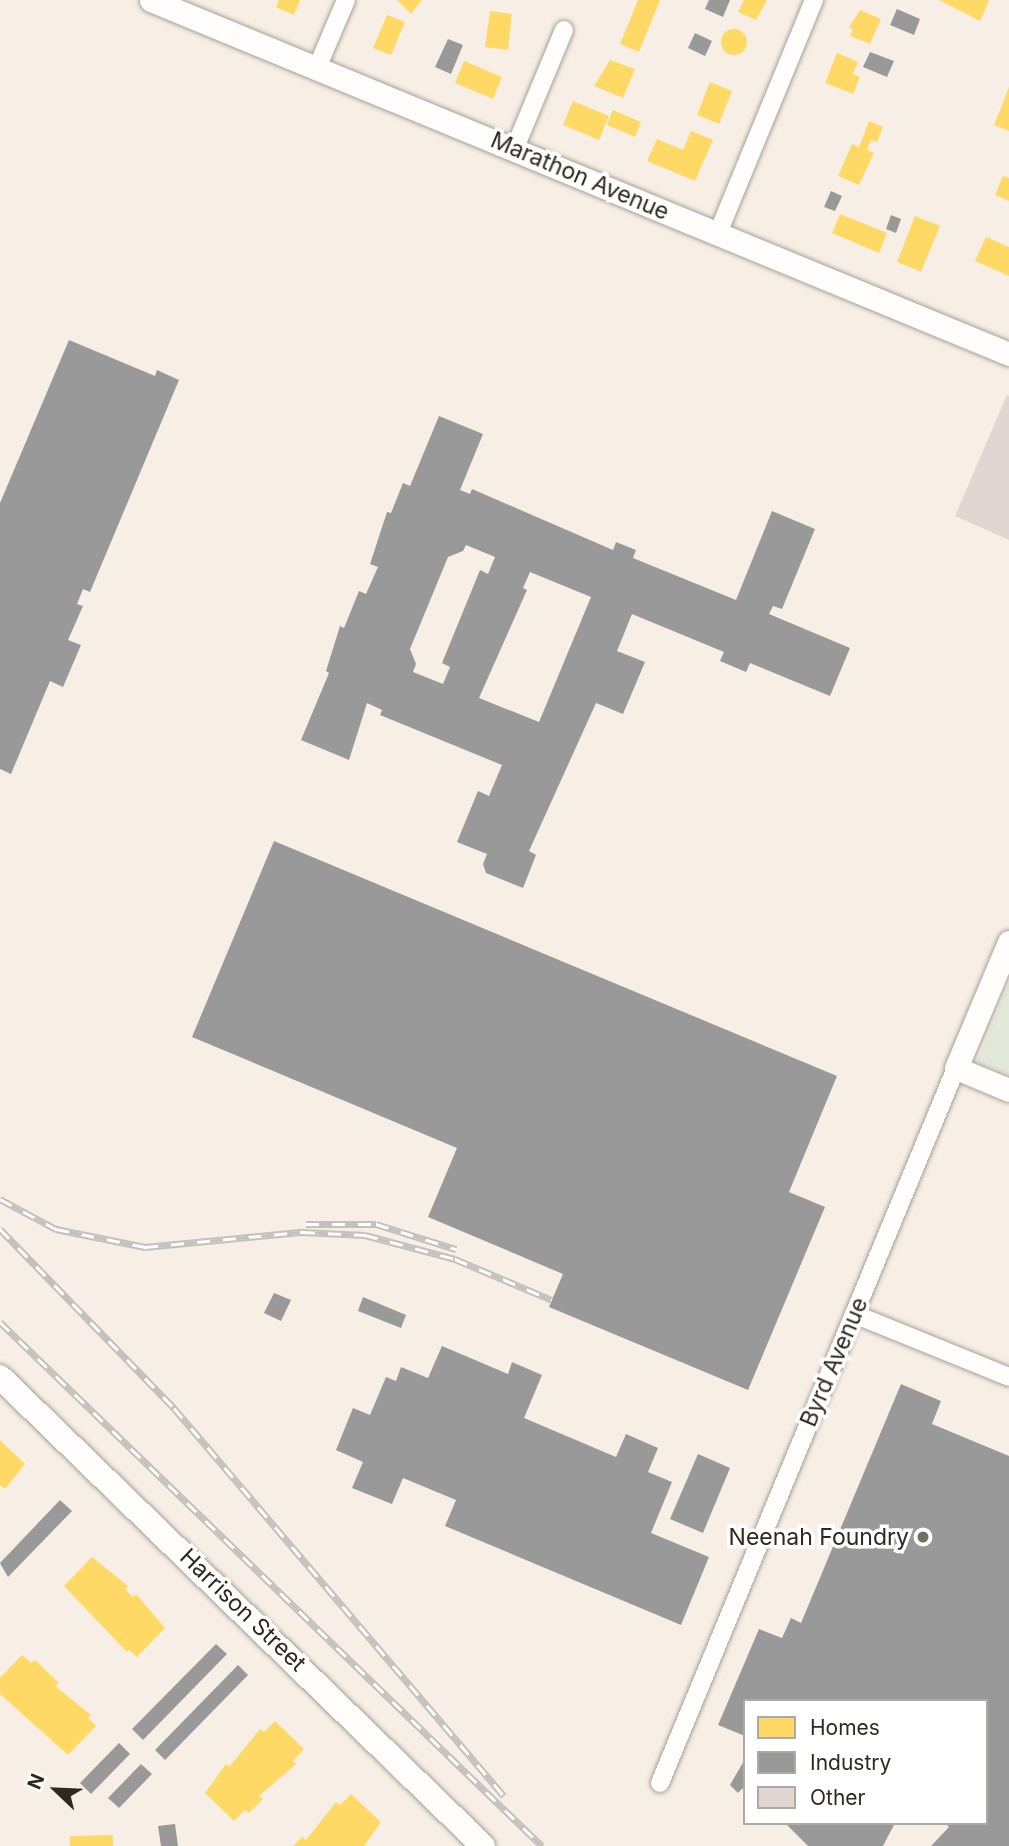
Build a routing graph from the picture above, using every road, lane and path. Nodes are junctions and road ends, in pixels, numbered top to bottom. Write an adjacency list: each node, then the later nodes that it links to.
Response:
1 (151, 0): 5 (street, Marathon Avenue)
2 (346, 0): 5 (street)
3 (814, 0): 7 (street)
4 (564, 30): 6 (street)
5 (317, 68): 6 (street, Marathon Avenue)
6 (514, 150): 7 (street, Marathon Avenue)
7 (718, 233): 8 (street, Marathon Avenue)
8 (1009, 354)
9 (1009, 942): 10 (street, Byrd Avenue)
10 (956, 1068): 11 (street); 12 (street, Byrd Avenue)
11 (1009, 1090)
12 (854, 1314): 14 (street); 15 (street, Byrd Avenue)
13 (0, 1377): 16 (main road, Harrison Street)
14 (1009, 1377)
15 (660, 1783)
16 (483, 1846)

